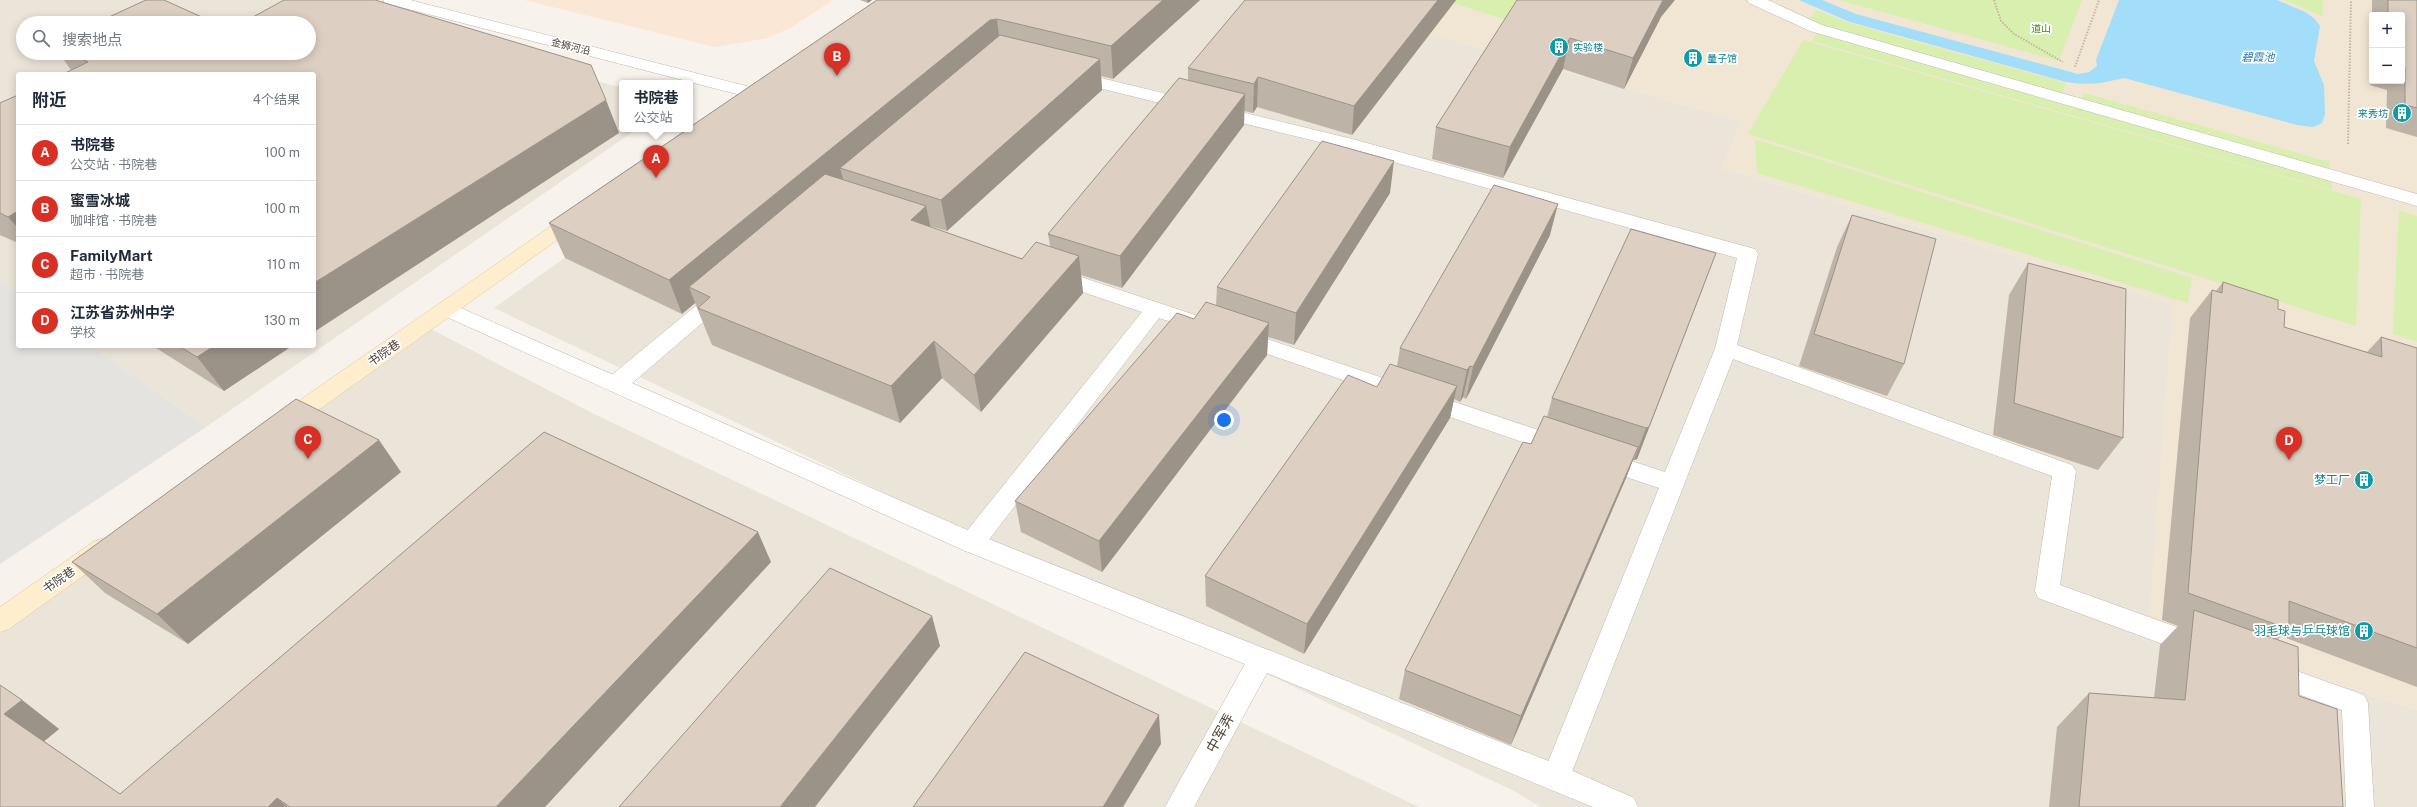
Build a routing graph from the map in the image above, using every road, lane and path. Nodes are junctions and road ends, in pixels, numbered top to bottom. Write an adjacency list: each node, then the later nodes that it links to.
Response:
1 (391, 0): 9 (street, 金狮河沿)
2 (1755, 0): 11 (street)
3 (1994, 0): 6 (path)
4 (2099, 0): 6 (path)
5 (2351, 0): 11 (path)
6 (2074, 67): 8 (path)
7 (1055, 71): 18 (street)
8 (2073, 72)
9 (758, 89): 10 (main road)
10 (733, 107)
11 (2347, 180): 12 (street)
12 (2417, 200)
13 (590, 208): 17 (main road, 书院巷)
14 (1036, 269): 16 (street)
15 (736, 283): 19 (street)
16 (1156, 308): 21 (street); 23 (street)
17 (447, 309): 19 (street); 20 (main road, 书院巷)
18 (1726, 349): 21 (street); 25 (street)
19 (616, 384): 23 (street)
20 (272, 431)
21 (1672, 484): 28 (street)
22 (117, 539): 24 (main road, 书院巷)
23 (972, 543): 26 (street)
24 (0, 621)
25 (2220, 654)
26 (1261, 659): 28 (street); 29 (street, 中军弄)
27 (2250, 665): 31 (street)
28 (1556, 777): 30 (street)
29 (1179, 807)
30 (1624, 807)
31 (2360, 807)

